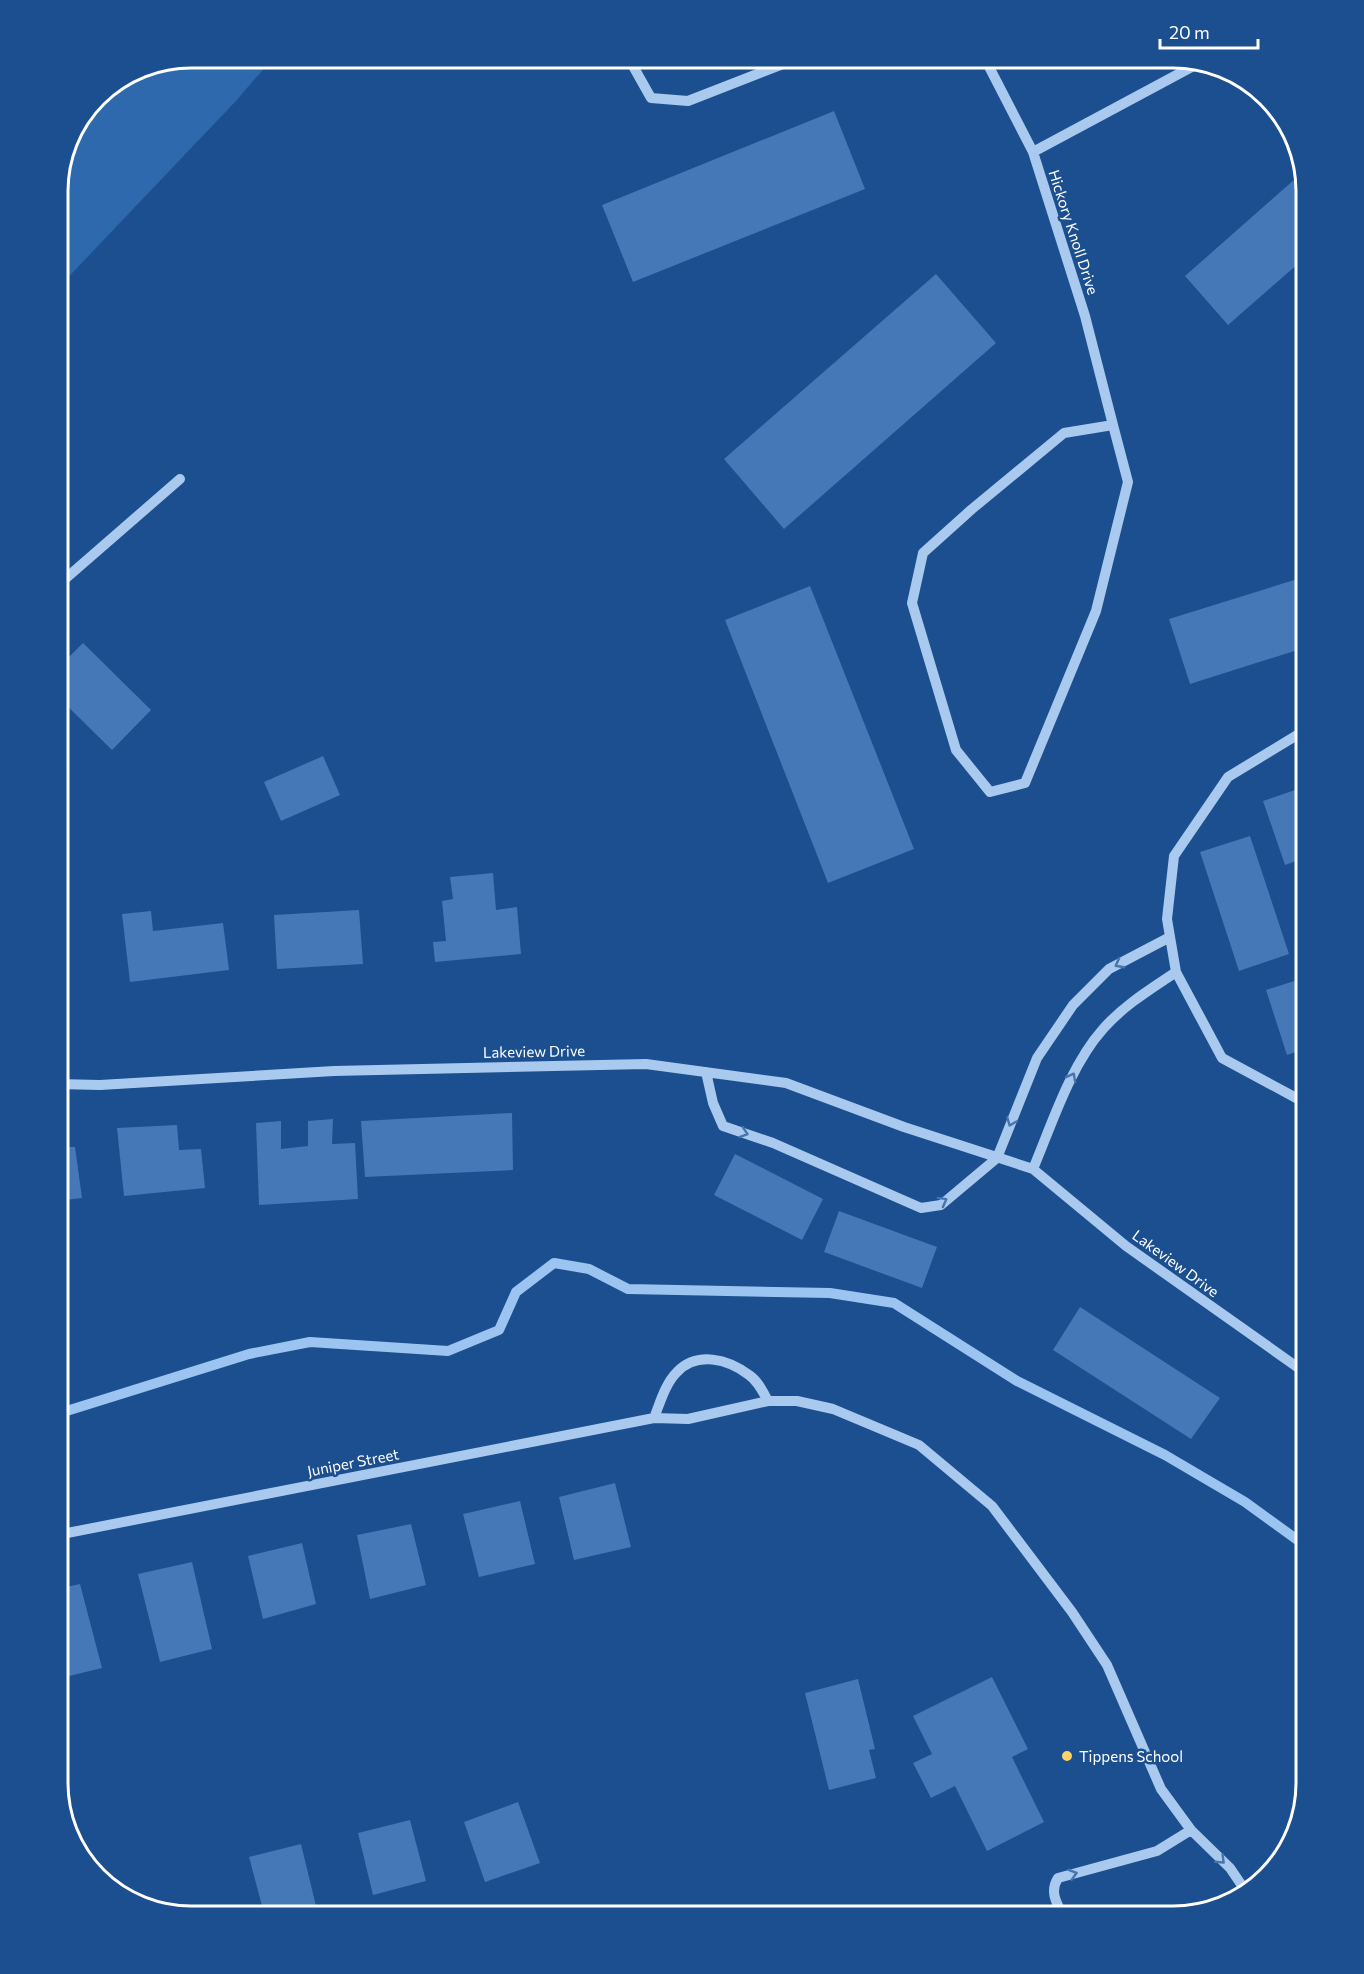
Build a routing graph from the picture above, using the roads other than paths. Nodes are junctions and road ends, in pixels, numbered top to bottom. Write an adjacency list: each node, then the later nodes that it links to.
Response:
1 (634, 68): 2 (street)
2 (773, 68)
3 (990, 68): 5 (street, Hickory Knoll Drive)
4 (1188, 69): 5 (street)
5 (1033, 152): 6 (street, Hickory Knoll Drive)
6 (1113, 425): 6 (street, Hickory Knoll Drive)
7 (180, 479): 8 (street)
8 (68, 576)
9 (1297, 735): 10 (street)
10 (1170, 937): 11 (street); 15 (street, one-way to 15)
11 (1176, 972): 14 (street); 16 (street, one-way to 11)
12 (706, 1072): 13 (street, Lakeview Drive); 15 (street, Lakeview Drive); 15 (street, one-way to 15)
13 (68, 1084)
14 (1297, 1098)
15 (997, 1158): 16 (street, Lakeview Drive)
16 (1033, 1169): 17 (street, Lakeview Drive)
17 (1297, 1367)
18 (768, 1401): 19 (street, Juniper Street); 19 (street); 21 (street, Juniper Street)
19 (654, 1418): 20 (street, Juniper Street)
20 (68, 1533)
21 (1191, 1830): 22 (street, Juniper Street, one-way to 22); 23 (street, one-way to 21)
22 (1242, 1885)
23 (1059, 1906)

